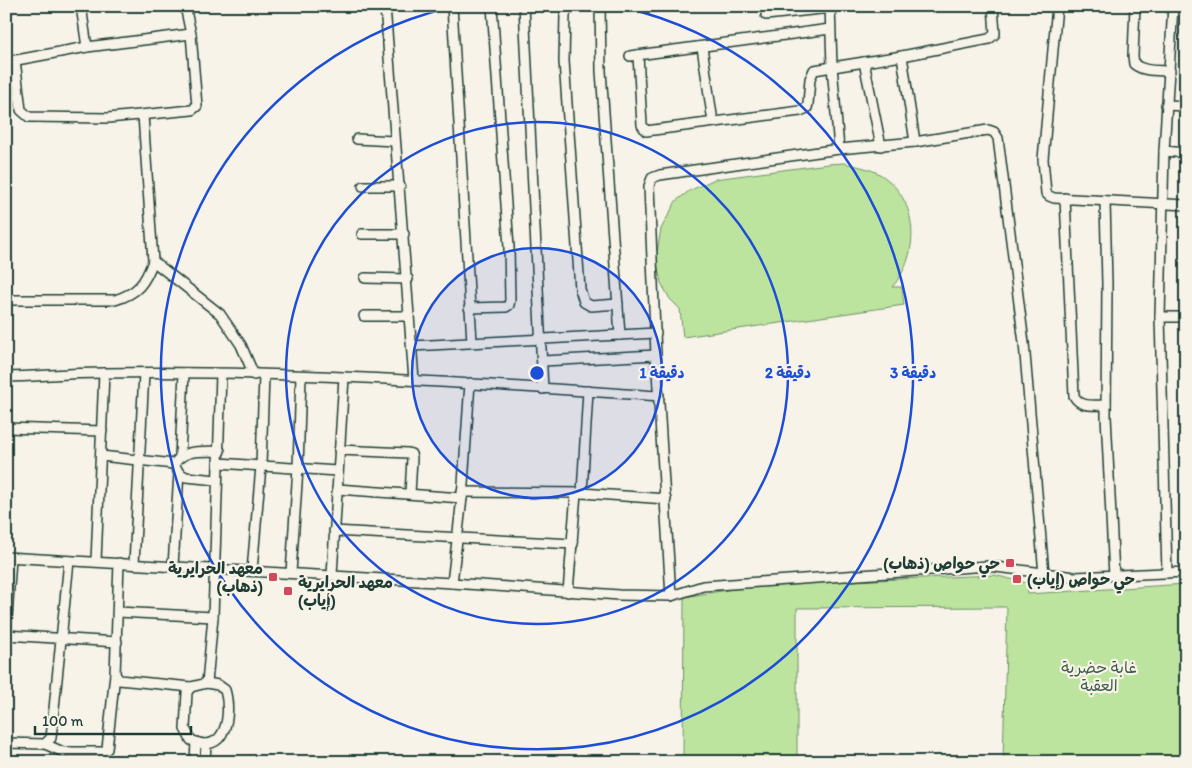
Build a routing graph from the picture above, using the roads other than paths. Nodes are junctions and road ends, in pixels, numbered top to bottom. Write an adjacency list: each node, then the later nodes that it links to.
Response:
1 (81, 6): 18 (street)
2 (186, 6): 16 (street)
3 (384, 6): 29 (street)
4 (452, 6): 48 (street)
5 (492, 6): 48 (street)
6 (524, 6): 55 (street)
7 (570, 6): 47 (street)
8 (600, 6): 47 (street)
9 (993, 6): 19 (street)
10 (1057, 6): 37 (street)
11 (1135, 6): 23 (street)
12 (1173, 6): 23 (street)
13 (830, 7): 14 (street); 15 (street)
14 (766, 15)
15 (830, 30): 17 (street); 22 (street)
16 (191, 34): 18 (street); 26 (street)
17 (702, 46): 27 (street); 27 (street)
18 (87, 47): 20 (street)
19 (902, 56): 21 (street); 30 (street)
20 (10, 61): 26 (street)
21 (864, 62): 22 (street); 31 (street)
22 (832, 66): 27 (street); 32 (street)
23 (1170, 70): 24 (street)
24 (1166, 105): 25 (street); 33 (street)
25 (1186, 106)
26 (143, 115): 43 (street)
27 (714, 122)
28 (357, 139): 29 (street)
29 (394, 141): 36 (street)
30 (915, 142): 31 (street); 107 (street)
31 (881, 146): 32 (street)
32 (839, 150): 53 (street)
33 (1164, 151): 34 (street); 39 (street)
34 (1186, 153)
35 (363, 186): 36 (street)
36 (400, 186): 42 (street)
37 (1066, 198): 38 (street); 74 (street)
38 (1105, 201): 39 (street); 74 (street)
39 (1162, 203): 40 (street); 51 (street)
40 (1186, 204)
41 (362, 234): 42 (street)
42 (404, 234): 45 (street)
43 (153, 261): 46 (street); 64 (street)
44 (365, 278): 45 (street)
45 (408, 280): 50 (street)
46 (6, 300)
47 (618, 304): 54 (street)
48 (469, 308): 56 (street)
49 (364, 316): 50 (street)
50 (409, 316): 57 (street)
51 (1160, 317): 52 (street); 106 (street)
52 (1186, 317)
53 (656, 334): 54 (street); 58 (street)
54 (620, 335): 55 (street)
55 (540, 338): 56 (street); 59 (street)
56 (472, 342): 57 (street)
57 (412, 346): 69 (street)
58 (656, 355): 59 (street); 73 (street)
59 (543, 361): 71 (street)
60 (104, 373): 61 (street); 66 (street); 76 (street)
61 (144, 373): 62 (street); 80 (street)
62 (184, 373): 63 (street); 81 (street)
63 (221, 374): 64 (street); 78 (street)
64 (254, 375): 65 (street)
65 (264, 375): 67 (street); 83 (street)
66 (6, 376)
67 (301, 376): 68 (street); 84 (street)
68 (344, 377): 69 (street); 77 (street)
69 (414, 380): 70 (street)
70 (470, 383): 71 (street); 91 (street)
71 (543, 389): 72 (street)
72 (588, 391): 73 (street); 89 (street)
73 (659, 396): 92 (street)
74 (1106, 405): 109 (street)
75 (6, 428): 76 (street)
76 (102, 431): 79 (street)
77 (339, 450): 85 (street); 90 (street)
78 (220, 451): 81 (street); 82 (street)
79 (101, 456): 80 (street); 98 (street)
80 (140, 460): 81 (street); 100 (street)
81 (177, 460): 86 (street)
82 (219, 463): 83 (street); 87 (street)
83 (261, 466): 84 (street); 103 (street)
84 (298, 468): 85 (street); 105 (street)
85 (337, 471): 88 (street)
86 (179, 473): 87 (street); 101 (street)
87 (217, 480): 102 (street)
88 (336, 489): 90 (street); 93 (street)
89 (579, 493): 91 (street); 92 (street); 95 (street)
90 (410, 494): 91 (street)
91 (462, 495): 94 (street)
92 (666, 499): 112 (street)
93 (334, 531): 94 (street); 108 (street)
94 (457, 537): 95 (street); 110 (street)
95 (572, 544): 111 (street)
96 (9, 557): 97 (street); 115 (street)
97 (69, 561): 98 (street); 116 (street)
98 (96, 562): 99 (street)
99 (119, 563): 100 (street); 113 (street)
100 (134, 564): 101 (street)
101 (173, 566): 102 (street)
102 (214, 568): 103 (street); 114 (street)
103 (252, 571): 105 (street)
104 (1186, 572): 106 (street)
105 (291, 573): 108 (street)
106 (1166, 573): 109 (street)
107 (1044, 574): 109 (street); 112 (street)
108 (332, 575): 110 (street)
109 (1114, 576)
110 (452, 583): 111 (street)
111 (568, 592): 112 (street)
112 (671, 596)
113 (118, 612): 114 (street); 117 (street)
114 (213, 617): 119 (street)
115 (6, 633): 116 (street)
116 (61, 639): 117 (street); 123 (street)
117 (117, 642): 118 (street)
118 (114, 674): 120 (street); 123 (street)
119 (207, 683): 120 (street); 124 (street)
120 (192, 686): 121 (street)
121 (196, 742): 124 (street); 125 (street)
122 (6, 743): 123 (street)
123 (45, 744)
124 (206, 744): 126 (street)
125 (195, 762)
126 (205, 762)

